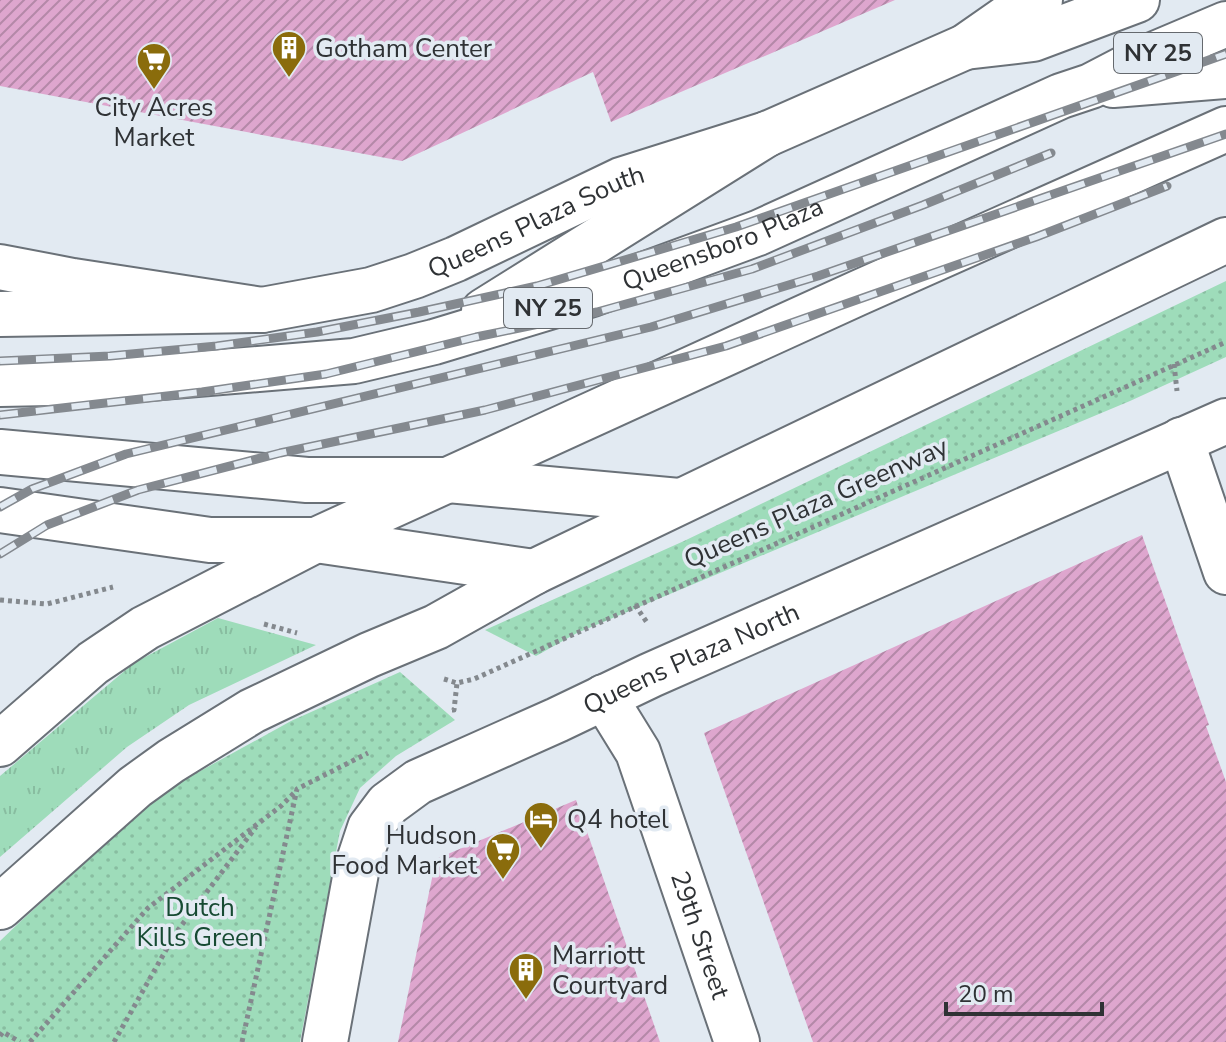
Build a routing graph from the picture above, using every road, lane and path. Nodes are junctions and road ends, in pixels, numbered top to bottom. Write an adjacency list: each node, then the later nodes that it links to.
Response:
1 (1137, 0): 4 (main road)
2 (1024, 3): 4 (main road, Queens Plaza South)
3 (1226, 24): 6 (main road, Queensboro Plaza / NY 25)
4 (965, 47): 8 (main road, Queens Plaza South)
5 (1226, 76): 6 (main road, NY 25)
6 (1091, 86): 13 (main road, Queensboro Plaza / NY 25)
7 (1226, 129): 20 (main road)
8 (767, 134): 11 (main road, Queens Plaza South); 13 (main road)
9 (1226, 240): 21 (main road)
10 (0, 267): 11 (main road)
11 (262, 310): 12 (main road, Queens Plaza South)
12 (0, 314)
13 (434, 342): 16 (main road, Queensboro Plaza / NY 25)
14 (1226, 342): 15 (path, Queens Plaza Greenway)
15 (1174, 364): 18 (path); 28 (path, Queens Plaza Greenway)
16 (0, 384)
17 (1226, 421): 18 (main road, Queens Plaza North)
18 (1180, 422): 25 (main road); 34 (main road, Queens Plaza North)
19 (0, 452): 20 (main road)
20 (448, 480): 21 (main road); 23 (main road)
21 (682, 501): 24 (main road)
22 (0, 510): 23 (main road)
23 (316, 540): 24 (main road); 36 (main road)
24 (534, 572): 39 (main road)
25 (1226, 572)
26 (124, 585): 27 (path)
27 (0, 600)
28 (635, 605): 30 (path); 33 (path, Queens Plaza Greenway)
29 (258, 622): 31 (path)
30 (647, 623)
31 (302, 635)
32 (434, 675): 33 (path)
33 (457, 683): 35 (path)
34 (604, 697): 44 (main road, Queens Plaza North); 45 (main road, 29th Street)
35 (454, 710)
36 (0, 744)
37 (297, 789): 38 (path)
38 (262, 820): 42 (path); 43 (path)
39 (0, 907)
40 (0, 1036): 41 (path)
41 (20, 1042)
42 (30, 1042)
43 (114, 1042)
44 (325, 1042)
45 (737, 1042)

